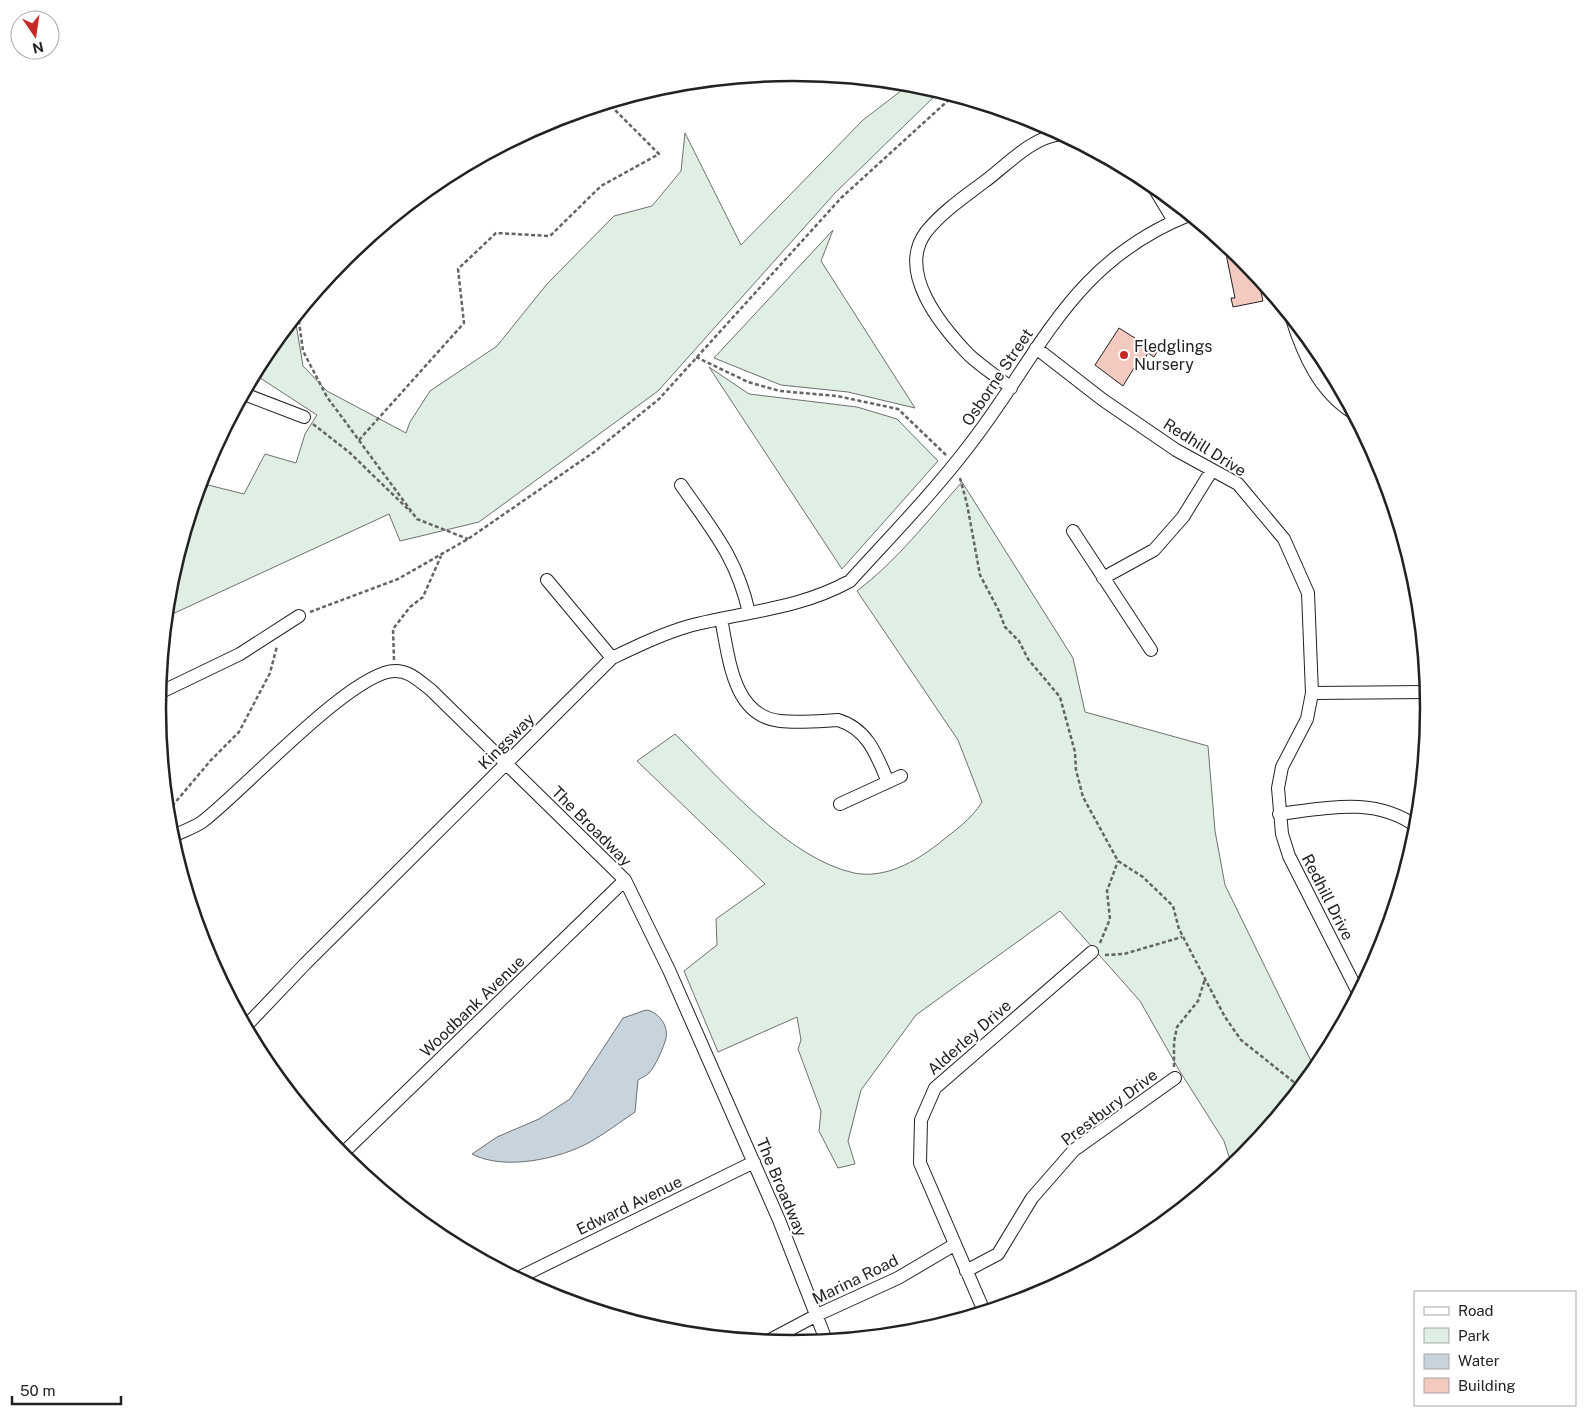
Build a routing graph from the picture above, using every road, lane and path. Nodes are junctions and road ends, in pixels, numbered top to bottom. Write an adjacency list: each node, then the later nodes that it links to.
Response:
1 (947, 101): 10 (path)
2 (613, 108): 15 (path)
3 (1049, 136): 11 (street)
4 (1163, 202): 6 (street)
5 (1183, 218): 6 (street, Osborne Street)
6 (1174, 221): 9 (street, Osborne Street)
7 (299, 322): 15 (path)
8 (1300, 340): 13 (street)
9 (1036, 348): 11 (street, Osborne Street); 17 (street, Redhill Drive)
10 (696, 358): 16 (path); 21 (path)
11 (1011, 388): 16 (street, Osborne Street)
12 (249, 396): 14 (street)
13 (1338, 400)
14 (304, 417): 19 (path)
15 (359, 440): 19 (path)
16 (955, 463): 25 (street, Osborne Street); 44 (path)
17 (1212, 470): 23 (street); 35 (street, Redhill Drive)
18 (681, 485): 26 (street)
19 (417, 519): 21 (path)
20 (1073, 531): 23 (street)
21 (468, 539): 22 (path)
22 (442, 554): 27 (path); 32 (path)
23 (1103, 578): 30 (street)
24 (547, 580): 31 (street)
25 (850, 581): 26 (street, Kingsway)
26 (749, 614): 28 (street, Kingsway)
27 (299, 616): 29 (street)
28 (721, 619): 31 (street, Kingsway); 38 (street)
29 (281, 630): 33 (street); 39 (path)
30 (1151, 650)
31 (612, 658): 36 (street, Kingsway)
32 (395, 671): 36 (street, The Broadway); 43 (street)
33 (167, 689)
34 (1419, 692): 35 (street)
35 (1312, 693): 41 (street, Redhill Drive)
36 (507, 763): 45 (street, The Broadway); 50 (street, Kingsway)
37 (901, 776): 38 (street)
38 (888, 782): 40 (street)
39 (174, 803)
40 (840, 804)
41 (1279, 814): 42 (street); 49 (street, Redhill Drive)
42 (1409, 821)
43 (179, 833)
44 (1118, 861): 46 (path); 47 (path)
45 (625, 880): 53 (street, Woodbank Avenue); 54 (street, The Broadway)
46 (1183, 937): 47 (path); 48 (path)
47 (1094, 950): 55 (street, Alderley Drive)
48 (1205, 979): 51 (path); 52 (path)
49 (1355, 986)
50 (250, 1021)
51 (1175, 1078): 56 (street, Prestbury Drive)
52 (1295, 1084)
53 (348, 1149)
54 (754, 1162): 57 (street, Edward Avenue); 59 (street, The Broadway)
55 (954, 1244): 56 (street, Alderley Drive); 59 (street, Marina Road)
56 (966, 1271): 58 (street, Alderley Drive)
57 (525, 1274)
58 (981, 1305)
59 (817, 1315): 60 (street, Marina Road); 61 (street, The Broadway)
60 (780, 1334)
61 (824, 1334)

